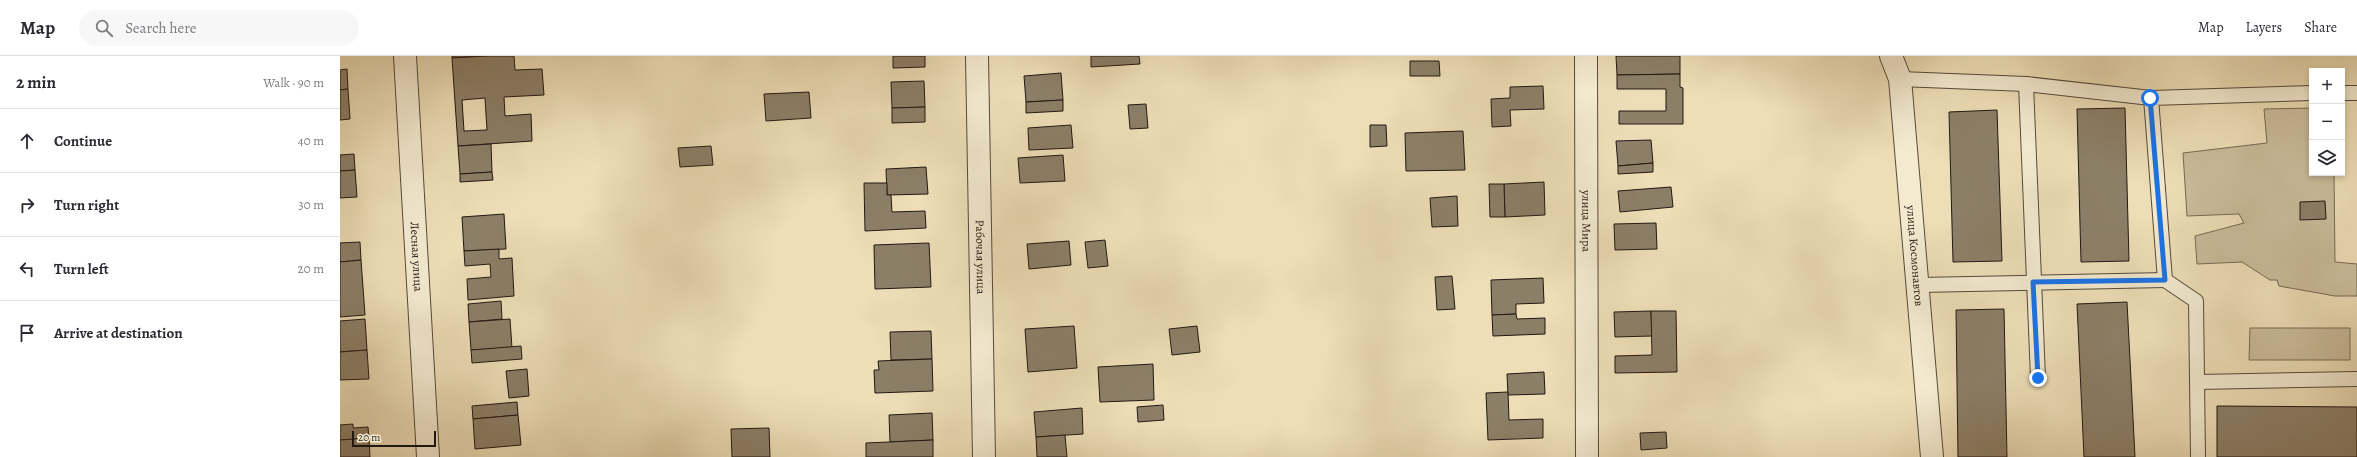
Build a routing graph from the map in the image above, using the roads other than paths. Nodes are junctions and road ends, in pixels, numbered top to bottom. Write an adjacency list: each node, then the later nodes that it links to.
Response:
1 (404, 56): 17 (street, Лесная улица)
2 (977, 56): 18 (street, Рабочая улица)
3 (1586, 56): 19 (street, улица Мира)
4 (1891, 56): 5 (street, улица Космонавтов)
5 (1900, 79): 6 (lane); 13 (street, улица Космонавтов)
6 (2026, 84): 10 (lane); 12 (lane)
7 (2309, 93): 10 (lane)
8 (2345, 93): 9 (lane)
9 (2357, 93)
10 (2150, 98): 11 (lane)
11 (2165, 280): 12 (lane); 16 (lane)
12 (2033, 282): 13 (lane); 14 (lane)
13 (1919, 285): 20 (street, улица Космонавтов)
14 (2038, 378)
15 (2357, 379): 16 (lane)
16 (2197, 382): 21 (lane)
17 (428, 457)
18 (984, 457)
19 (1587, 457)
20 (1932, 457)
21 (2198, 457)

